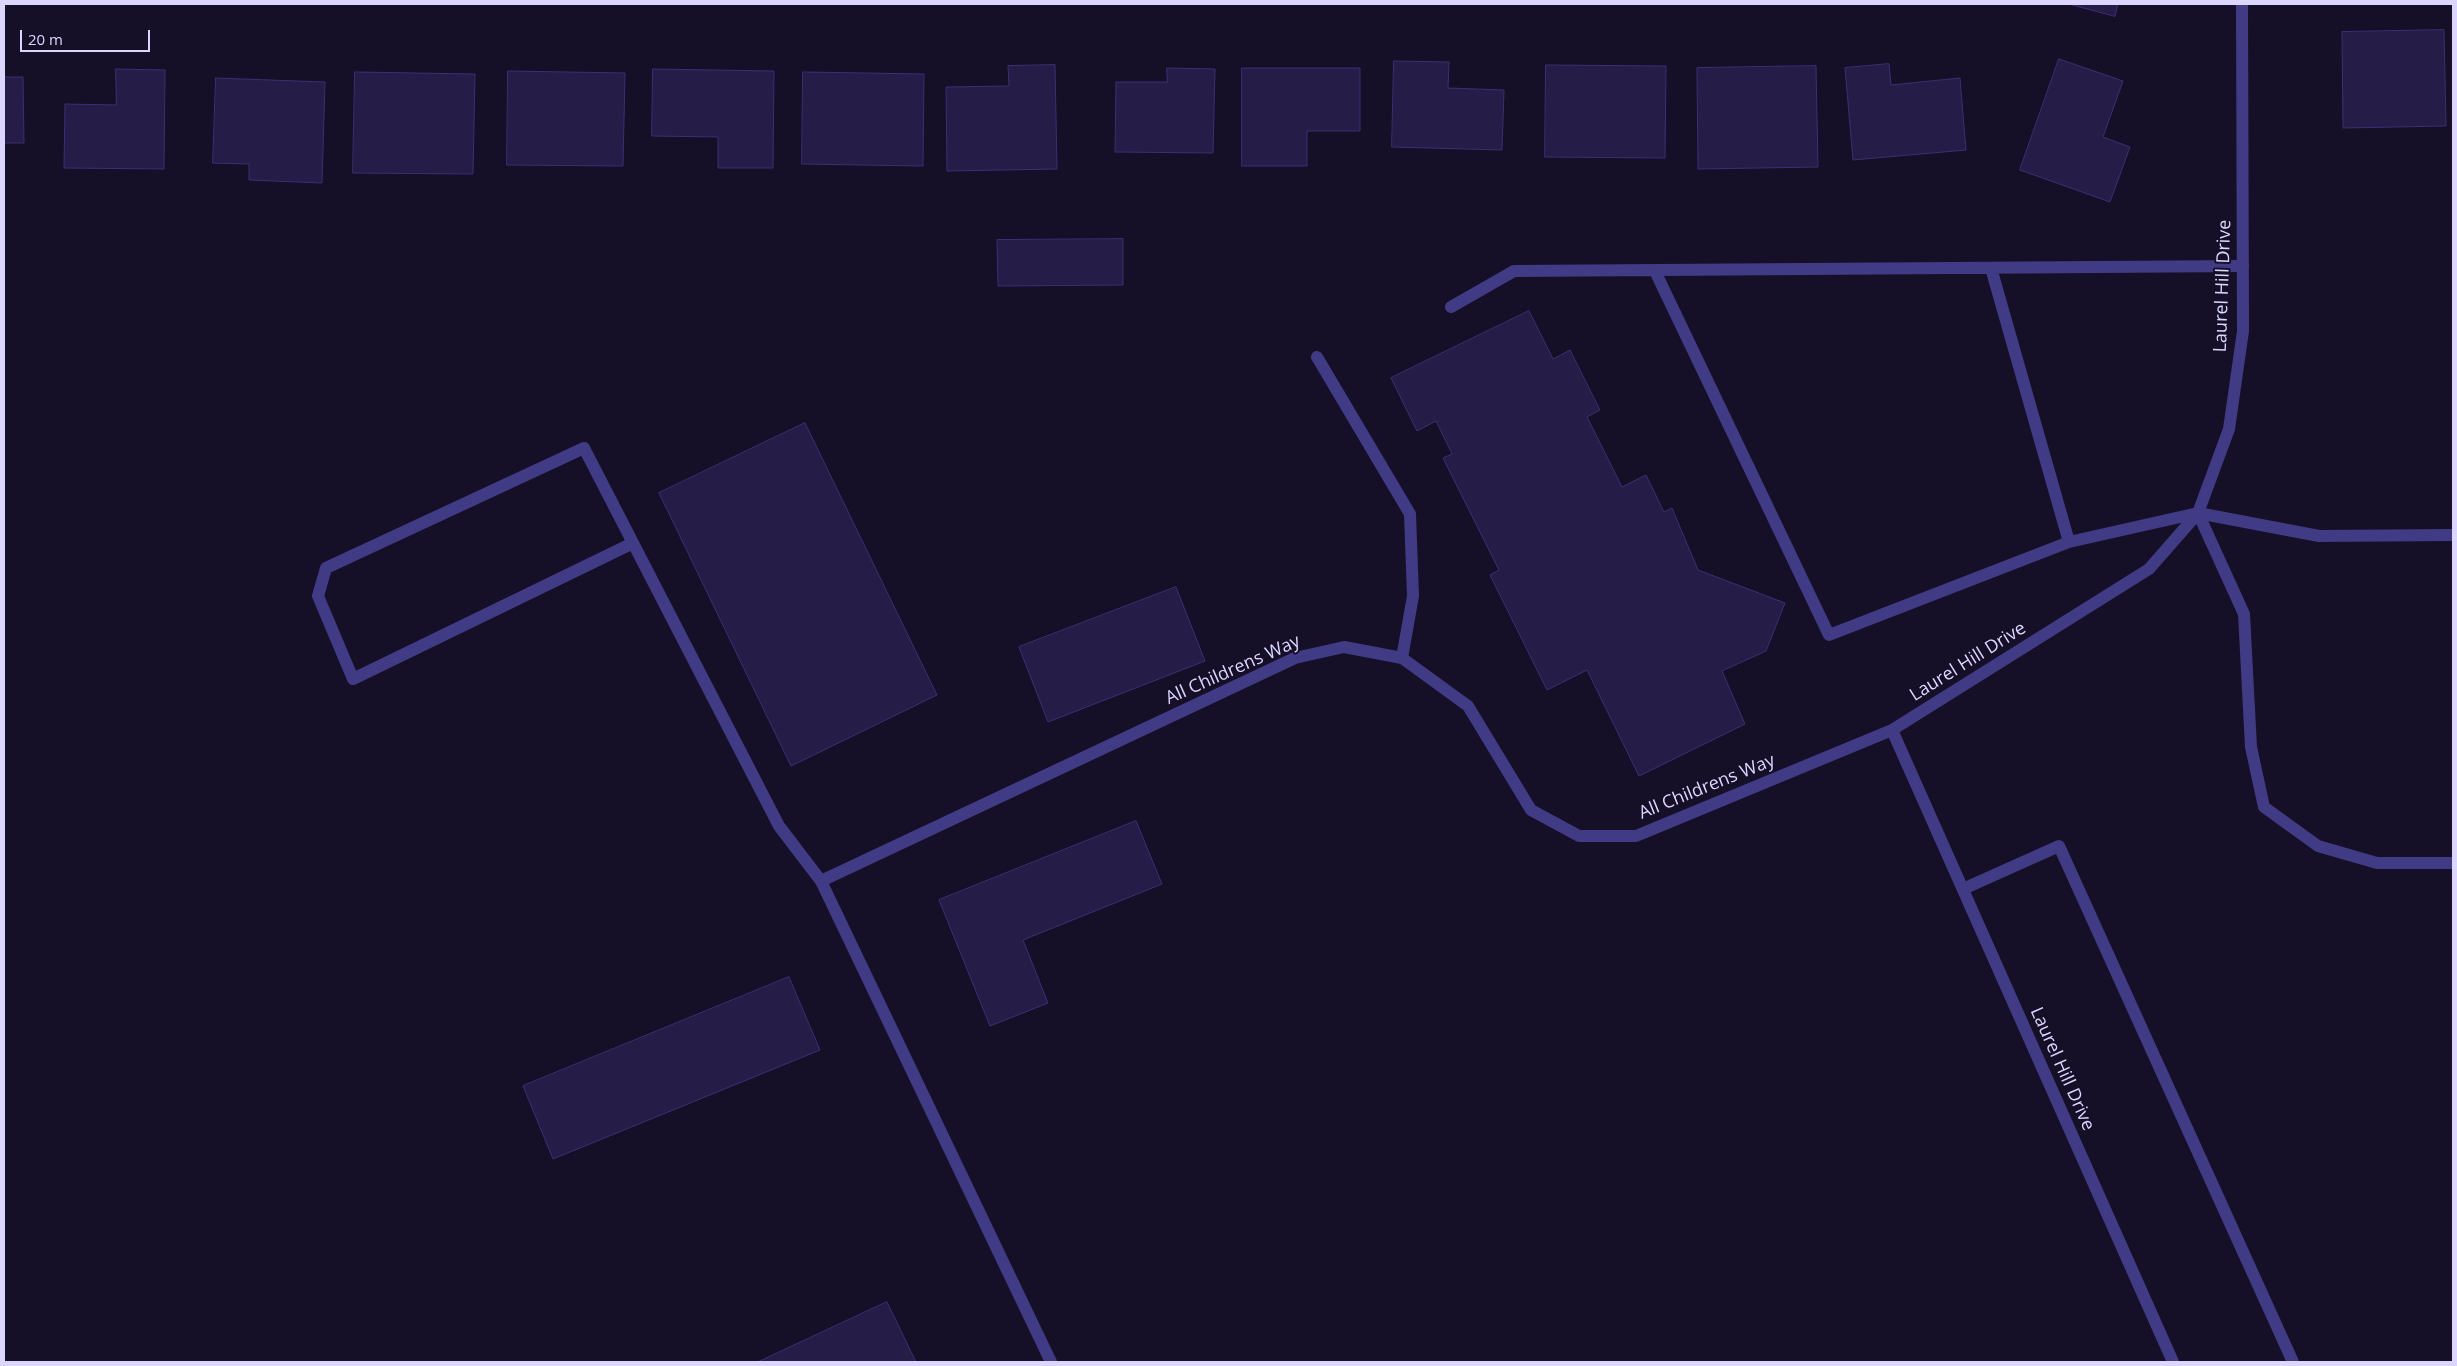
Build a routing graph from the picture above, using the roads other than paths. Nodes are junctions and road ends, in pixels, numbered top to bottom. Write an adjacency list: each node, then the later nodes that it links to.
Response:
1 (2242, 4): 2 (street, Laurel Hill Drive)
2 (2242, 266): 3 (street); 7 (street, Laurel Hill Drive)
3 (1992, 268): 4 (street); 9 (street)
4 (1655, 271): 5 (street); 9 (street)
5 (1451, 308)
6 (1317, 357): 11 (street)
7 (2198, 513): 8 (street); 9 (street); 12 (street, Laurel Hill Drive); 13 (street)
8 (2453, 535)
9 (2069, 542)
10 (633, 543): 10 (street); 14 (street)
11 (1402, 658): 12 (street, All Childrens Way); 14 (street, All Childrens Way)
12 (1892, 730): 15 (street, Laurel Hill Drive)
13 (2453, 863)
14 (821, 881): 16 (street)
15 (1963, 889): 17 (street, Laurel Hill Drive); 18 (street)
16 (1051, 1362)
17 (2172, 1362)
18 (2292, 1362)

